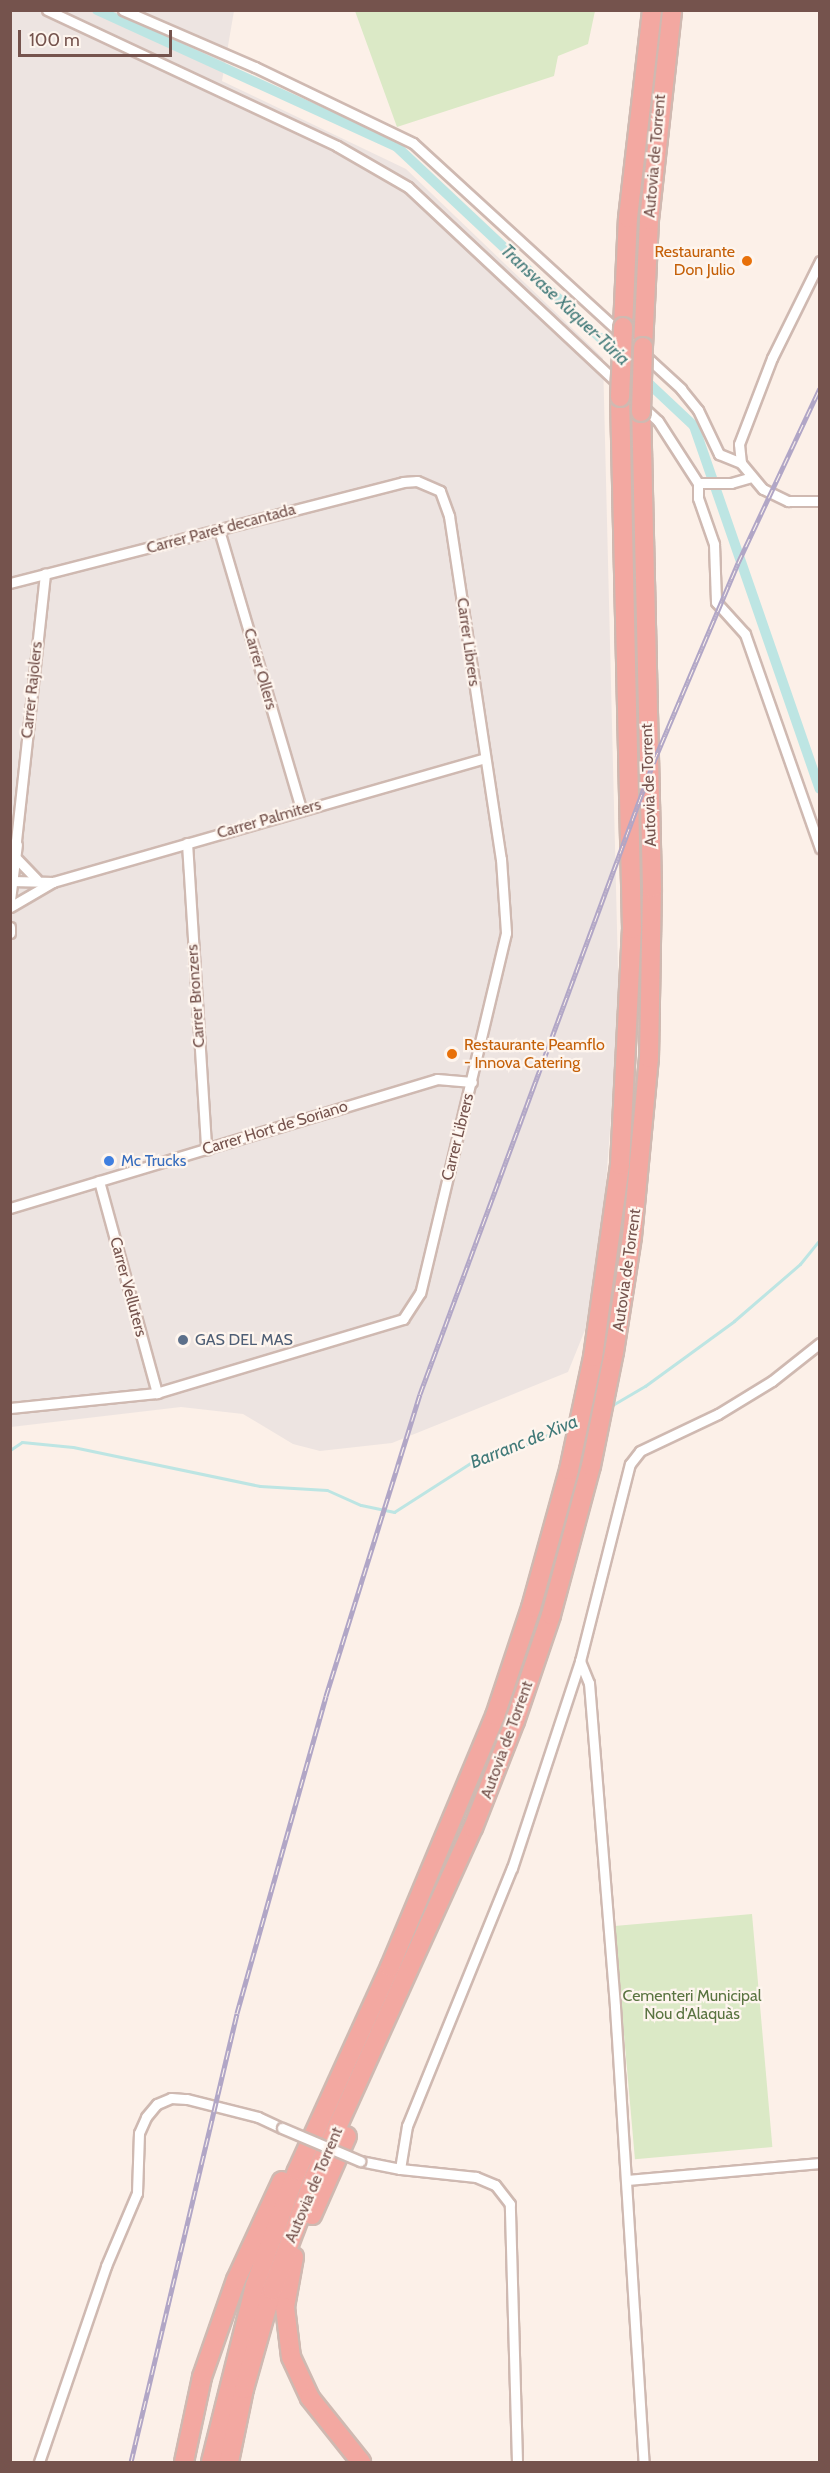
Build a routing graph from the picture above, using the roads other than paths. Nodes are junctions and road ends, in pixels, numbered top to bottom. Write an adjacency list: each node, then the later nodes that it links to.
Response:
1 (47, 10): 8 (street)
2 (123, 10): 6 (street)
3 (652, 10): 35 (highway, Autovia de Torrent, bridge)
4 (672, 10): 34 (highway, Autovia de Torrent, bridge)
5 (819, 261): 6 (street)
6 (741, 463): 7 (street)
7 (749, 478): 8 (street); 10 (street)
8 (698, 483): 17 (street)
9 (431, 486): 11 (street, Carrer Paret decantada); 14 (street, Carrer Librers)
10 (819, 501)
11 (219, 530): 12 (street, Carrer Paret decantada); 15 (street, Carrer Ollers)
12 (45, 574): 13 (street, Carrer Paret decantada); 18 (street, Carrer Rajolers)
13 (10, 583)
14 (485, 758): 15 (street, Carrer Palmiters); 26 (street, Carrer Librers)
15 (301, 809): 16 (street, Carrer Palmiters)
16 (187, 843): 21 (street, Carrer Palmiters); 27 (street, Carrer Bronzers)
17 (819, 848)
18 (14, 858): 19 (street); 20 (street, Carrer Rajolers)
19 (36, 879): 20 (street, Carrer Palmiters); 21 (street, Carrer Palmiters)
20 (13, 881): 22 (street, Carrer Rajolers)
21 (53, 882): 23 (street, Carrer Palmiters)
22 (10, 900)
23 (10, 907)
24 (10, 927): 25 (street)
25 (10, 933)
26 (472, 1082): 27 (street, Carrer Hort de Soriano); 31 (street, Carrer Librers)
27 (206, 1149): 28 (street, Carrer Hort de Soriano)
28 (99, 1181): 29 (street, Carrer Hort de Soriano); 31 (street, Carrer Velluters)
29 (10, 1208)
30 (819, 1343): 33 (street)
31 (157, 1393): 32 (street, Carrer Librers)
32 (10, 1408)
33 (580, 1661): 37 (street); 38 (street)
34 (515, 1721): 42 (highway, Autovia de Torrent); 43 (highway)
35 (453, 1819): 40 (highway); 41 (highway, Autovia de Torrent)
36 (819, 2163): 38 (street)
37 (400, 2169): 39 (street, bridge); 44 (street)
38 (627, 2180): 45 (street)
39 (39, 2463)
40 (184, 2463)
41 (211, 2463)
42 (229, 2463)
43 (361, 2463)
44 (517, 2463)
45 (644, 2463)

